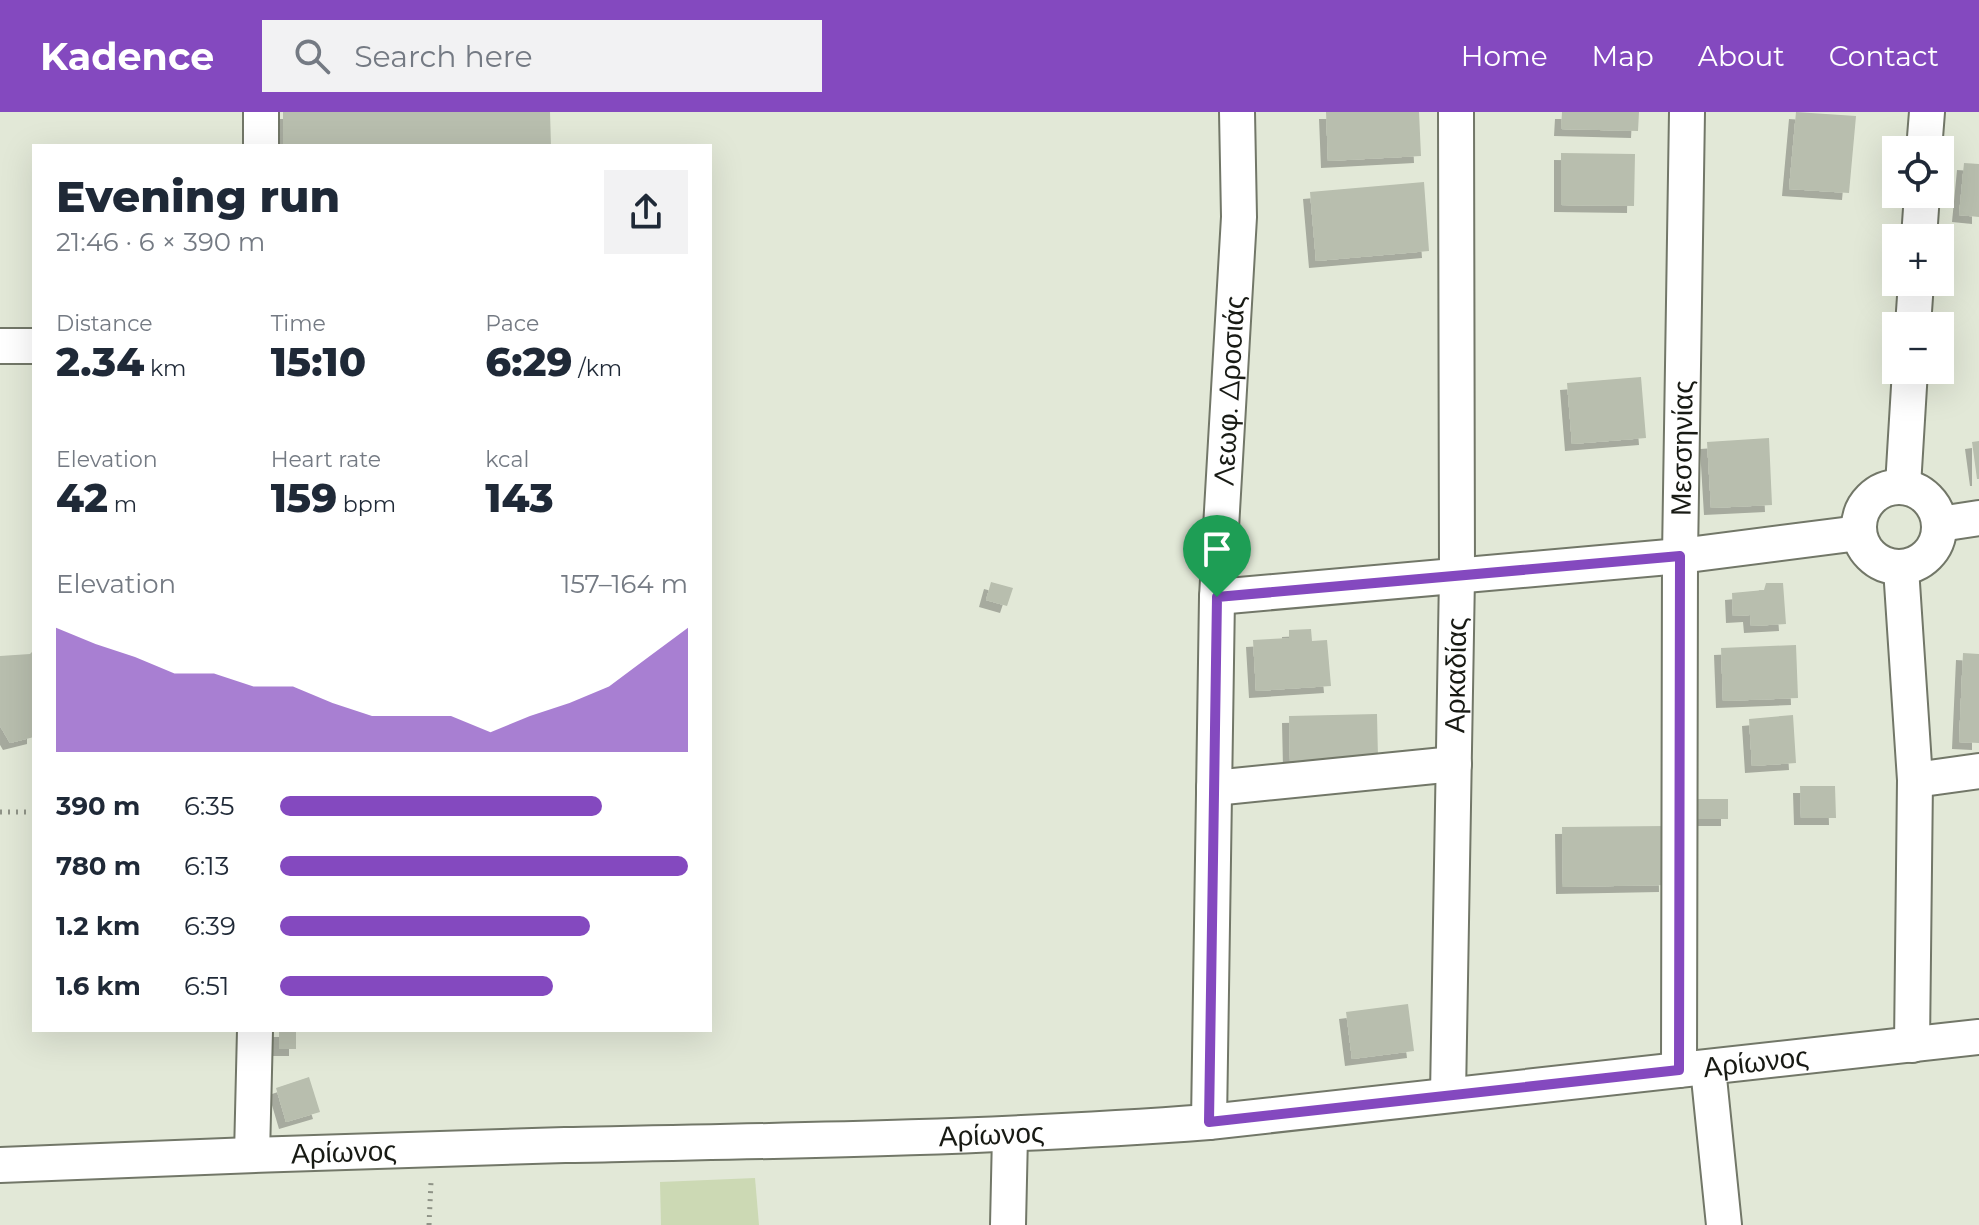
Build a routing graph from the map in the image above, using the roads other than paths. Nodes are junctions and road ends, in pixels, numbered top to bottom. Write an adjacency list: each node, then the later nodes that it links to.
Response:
1 (261, 112): 7 (street)
2 (1237, 112): 18 (street, Λεωφ. Δροσιάς)
3 (1456, 112): 17 (street, Αρκαδίας)
4 (1687, 112): 15 (street, Μεσσηνίας)
5 (1927, 112): 6 (street)
6 (1925, 136)
7 (261, 144)
8 (0, 346): 9 (street)
9 (32, 346)
10 (1909, 384): 11 (street)
11 (1903, 486): 13 (street); 14 (street)
12 (1979, 518): 13 (street)
13 (1940, 524): 16 (street)
14 (1859, 533): 15 (street); 16 (street)
15 (1680, 556): 17 (street); 26 (street, Μεσσηνίας)
16 (1901, 568): 21 (street)
17 (1457, 576): 18 (street); 19 (street, Αρκαδίας)
18 (1217, 597): 22 (street, Λεωφ. Δροσιάς)
19 (1454, 764): 22 (street); 27 (street, Αρκαδίας)
20 (1979, 771): 21 (street)
21 (1915, 780): 25 (street)
22 (1214, 788): 28 (street, Λεωφ. Δροσιάς)
23 (255, 1032): 30 (street)
24 (1979, 1037): 25 (street, Αρίωνος)
25 (1912, 1045): 26 (street, Αρίωνος)
26 (1693, 1069): 27 (street, Αρίωνος); 33 (street, Μεσσηνίας)
27 (1448, 1095): 28 (street, Αρίωνος)
28 (1209, 1122): 29 (street, Αρίωνος)
29 (1010, 1135): 30 (street, Αρίωνος); 32 (street)
30 (252, 1155): 31 (street, Αρίωνος)
31 (0, 1165)
32 (1008, 1225)
33 (1724, 1225)

